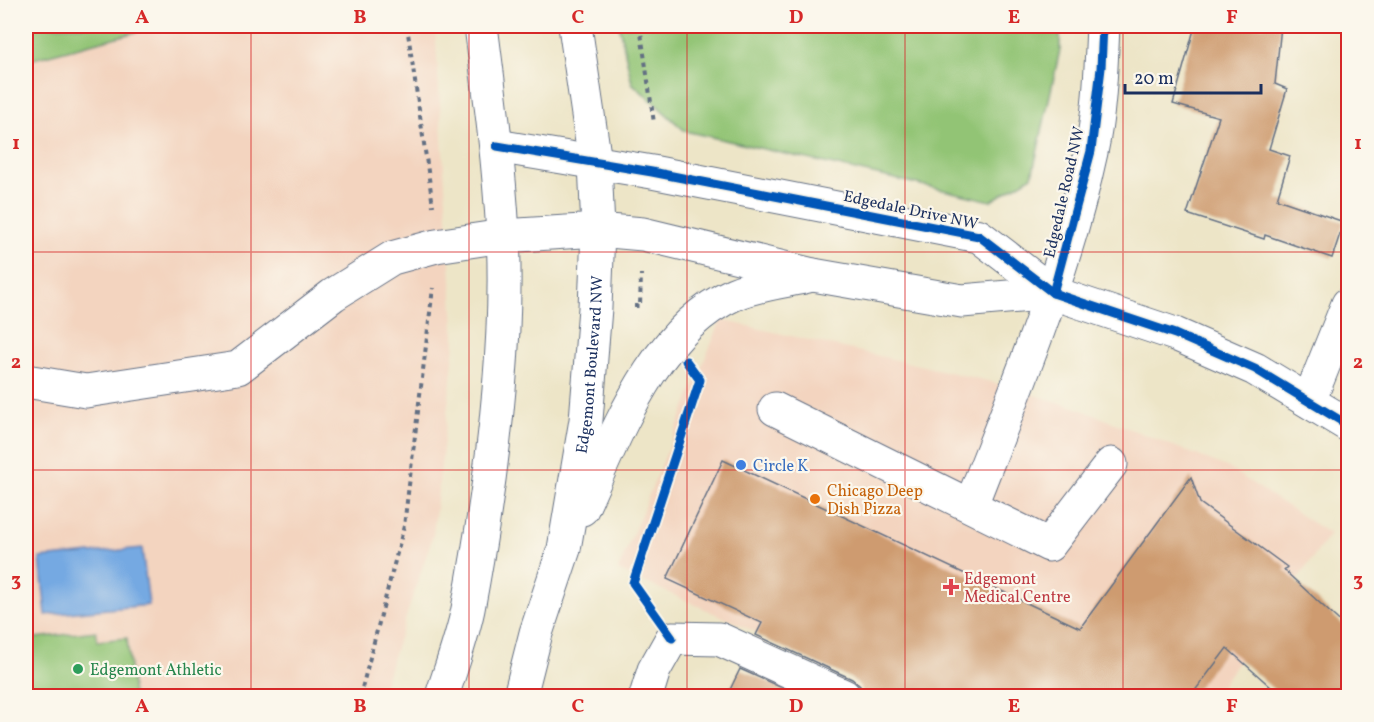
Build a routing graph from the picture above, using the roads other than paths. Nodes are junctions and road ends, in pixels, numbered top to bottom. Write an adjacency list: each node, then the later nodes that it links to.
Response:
1 (481, 26): 4 (main road)
2 (575, 26): 5 (main road, Edgemont Boulevard NW)
3 (1103, 26): 9 (main road, Edgedale Road NW)
4 (497, 146): 5 (main road, Edgedale Drive NW); 7 (main road)
5 (595, 162): 6 (main road, Edgemont Boulevard NW); 9 (main road, Edgedale Drive NW)
6 (598, 230): 7 (main road, Edgedale Drive NW); 8 (main road, Edgedale Drive NW); 17 (main road, Edgemont Boulevard NW)
7 (503, 236): 11 (main road, Edgedale Drive NW); 18 (main road)
8 (813, 275): 9 (main road, Edgedale Drive NW); 17 (main road)
9 (1053, 293): 12 (main road, Edgedale Drive NW); 16 (main road, Edgedale Road NW)
10 (1348, 304): 12 (main road)
11 (26, 381)
12 (1309, 401): 14 (main road, Edgedale Drive NW)
13 (775, 409): 16 (main road)
14 (1348, 425)
15 (1111, 464): 16 (main road)
16 (971, 505)
17 (564, 549): 19 (main road, Edgemont Boulevard NW)
18 (442, 696)
19 (520, 696)
20 (646, 696): 21 (main road)
21 (844, 696)

